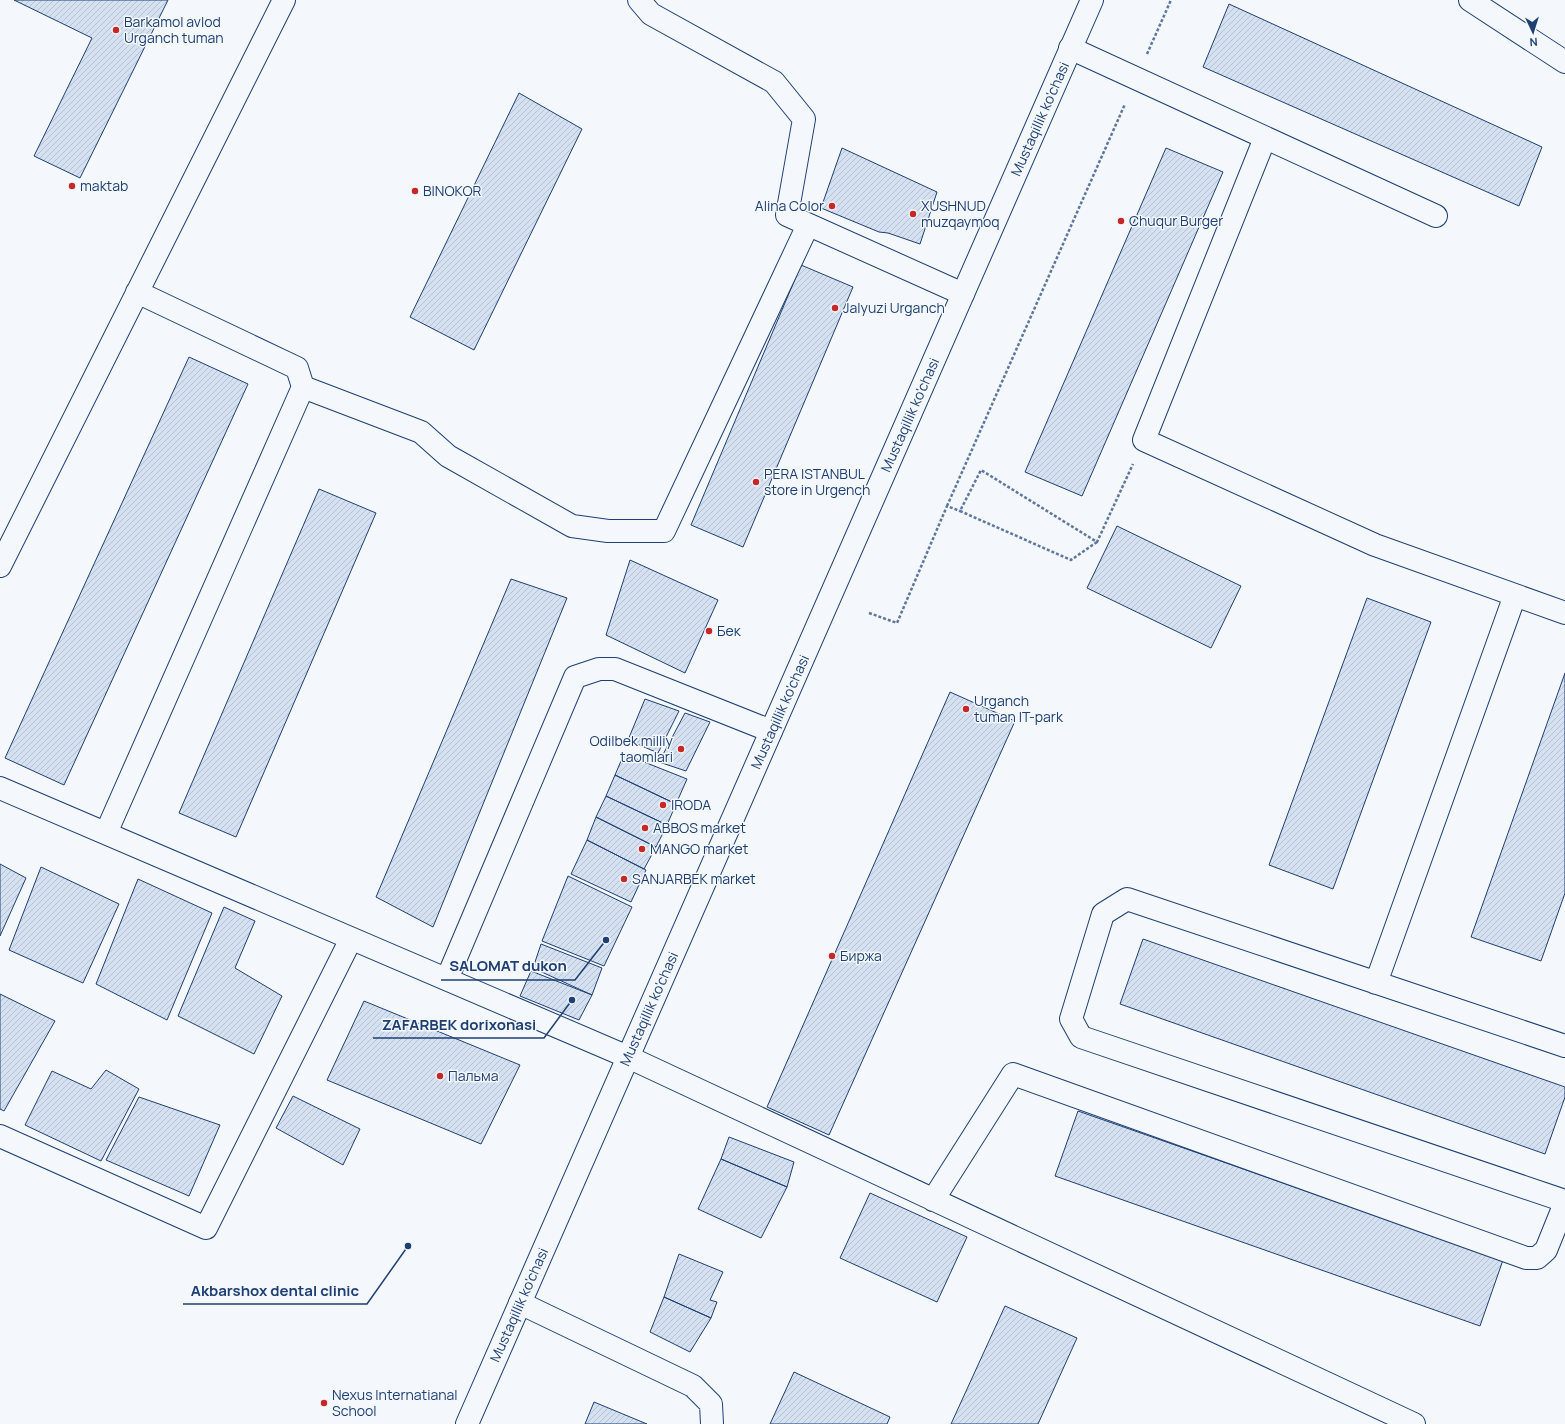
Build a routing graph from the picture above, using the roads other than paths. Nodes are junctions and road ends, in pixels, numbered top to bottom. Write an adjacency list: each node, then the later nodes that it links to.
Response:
1 (284, 0): 10 (street)
2 (639, 0): 9 (street)
3 (1092, 0): 5 (street, Mustaqillik ko'chasi)
4 (1470, 0): 6 (street)
5 (1070, 48): 7 (street); 11 (street, Mustaqillik ko'chasi)
6 (1565, 62)
7 (1266, 138): 8 (street); 14 (street)
8 (1436, 216)
9 (808, 225): 11 (street); 12 (street)
10 (137, 292): 12 (street); 13 (street)
11 (963, 294): 16 (street, Mustaqillik ko'chasi)
12 (303, 387): 18 (street)
13 (0, 566)
14 (1515, 595): 15 (street); 21 (street)
15 (1565, 613)
16 (771, 732): 20 (street); 23 (street, Mustaqillik ko'chasi)
17 (0, 788): 18 (street)
18 (106, 834): 19 (street)
19 (351, 939): 20 (street); 24 (street)
20 (447, 979): 23 (street)
21 (1376, 983): 22 (street); 26 (street)
22 (1565, 1046)
23 (628, 1057): 25 (street); 27 (street, Mustaqillik ko'chasi)
24 (0, 1136)
25 (933, 1200): 26 (street); 30 (street)
26 (1565, 1202)
27 (520, 1303): 28 (street, Mustaqillik ko'chasi); 29 (street)
28 (467, 1424)
29 (712, 1424)
30 (1414, 1424)

